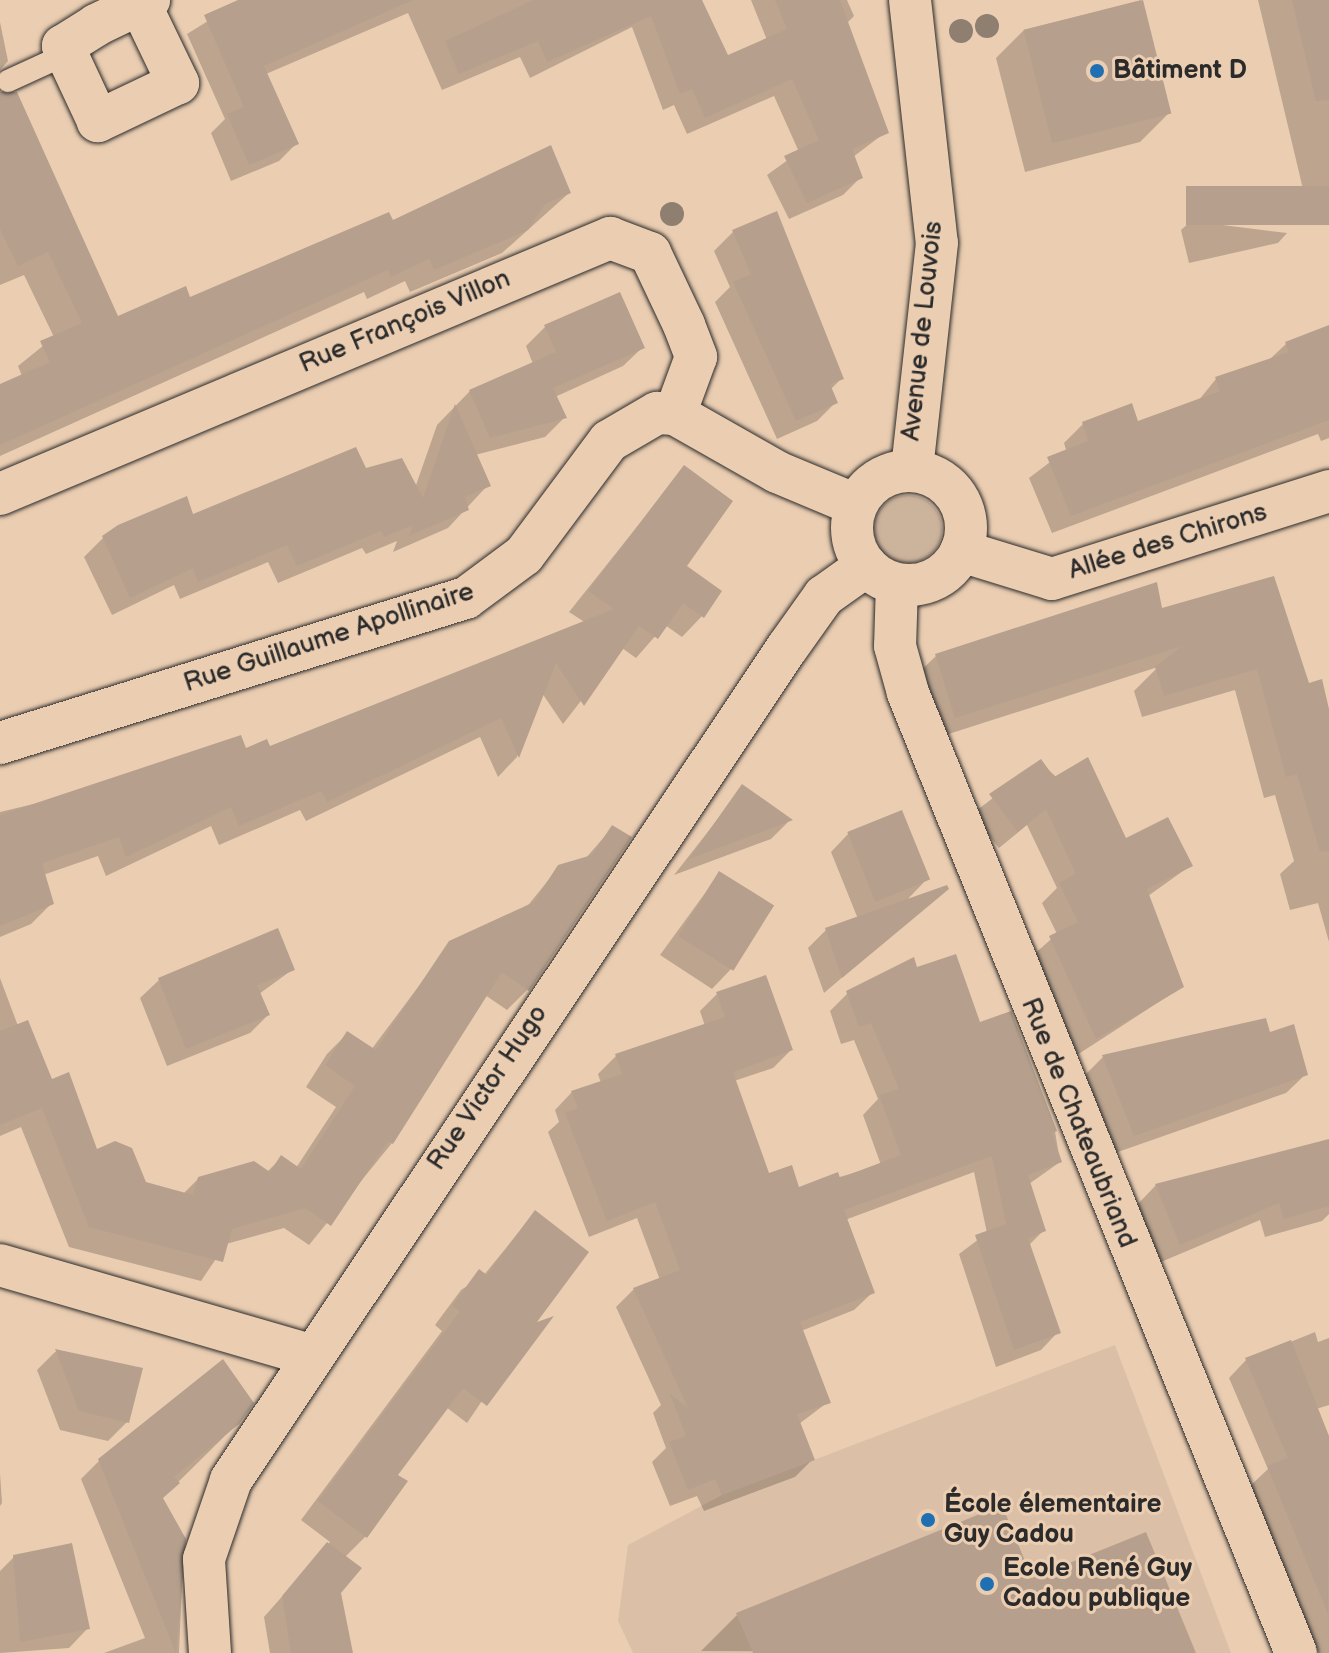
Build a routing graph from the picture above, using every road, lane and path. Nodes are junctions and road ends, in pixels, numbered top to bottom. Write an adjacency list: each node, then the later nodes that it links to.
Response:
1 (910, 0): 6 (street, Avenue de Louvois)
2 (144, 2): 3 (street); 3 (street)
3 (67, 54): 4 (lane)
4 (8, 81)
5 (675, 414): 8 (street, Rue François Villon); 9 (street); 12 (street, Rue Guillaume Apollinaire)
6 (912, 471): 9 (street); 10 (street)
7 (1329, 491): 10 (street, Allée des Chirons)
8 (0, 494)
9 (856, 505): 11 (street)
10 (961, 551): 11 (street)
11 (882, 575): 14 (street, Rue Victor Hugo); 16 (street, Rue de Chateaubriand)
12 (0, 743)
13 (0, 1265): 14 (street)
14 (310, 1355): 15 (street, Rue Victor Hugo)
15 (210, 1653)
16 (1296, 1653)

